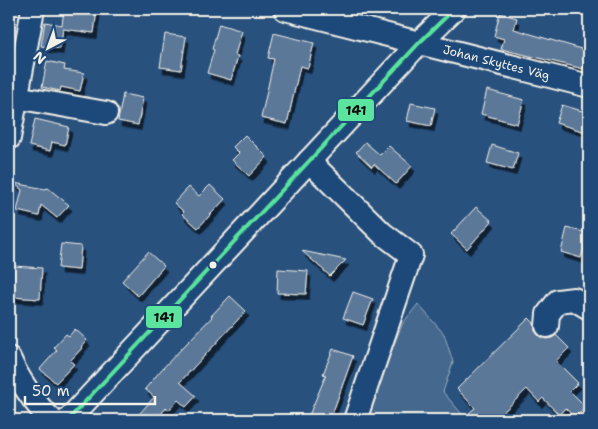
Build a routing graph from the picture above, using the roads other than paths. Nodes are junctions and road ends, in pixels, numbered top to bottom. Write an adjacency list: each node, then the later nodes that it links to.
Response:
1 (32, 9): 6 (street)
2 (285, 9): 4 (street, Johan Skyttes Väg)
3 (454, 9): 4 (street)
4 (419, 43): 5 (street, Johan Skyttes Väg); 9 (street)
5 (589, 86)
6 (14, 89): 7 (street); 8 (street)
7 (106, 113)
8 (9, 138)
9 (310, 161): 14 (street); 15 (street)
10 (587, 306): 11 (street)
11 (547, 326)
12 (9, 358): 13 (street)
13 (52, 420)
14 (68, 420)
15 (356, 420)

